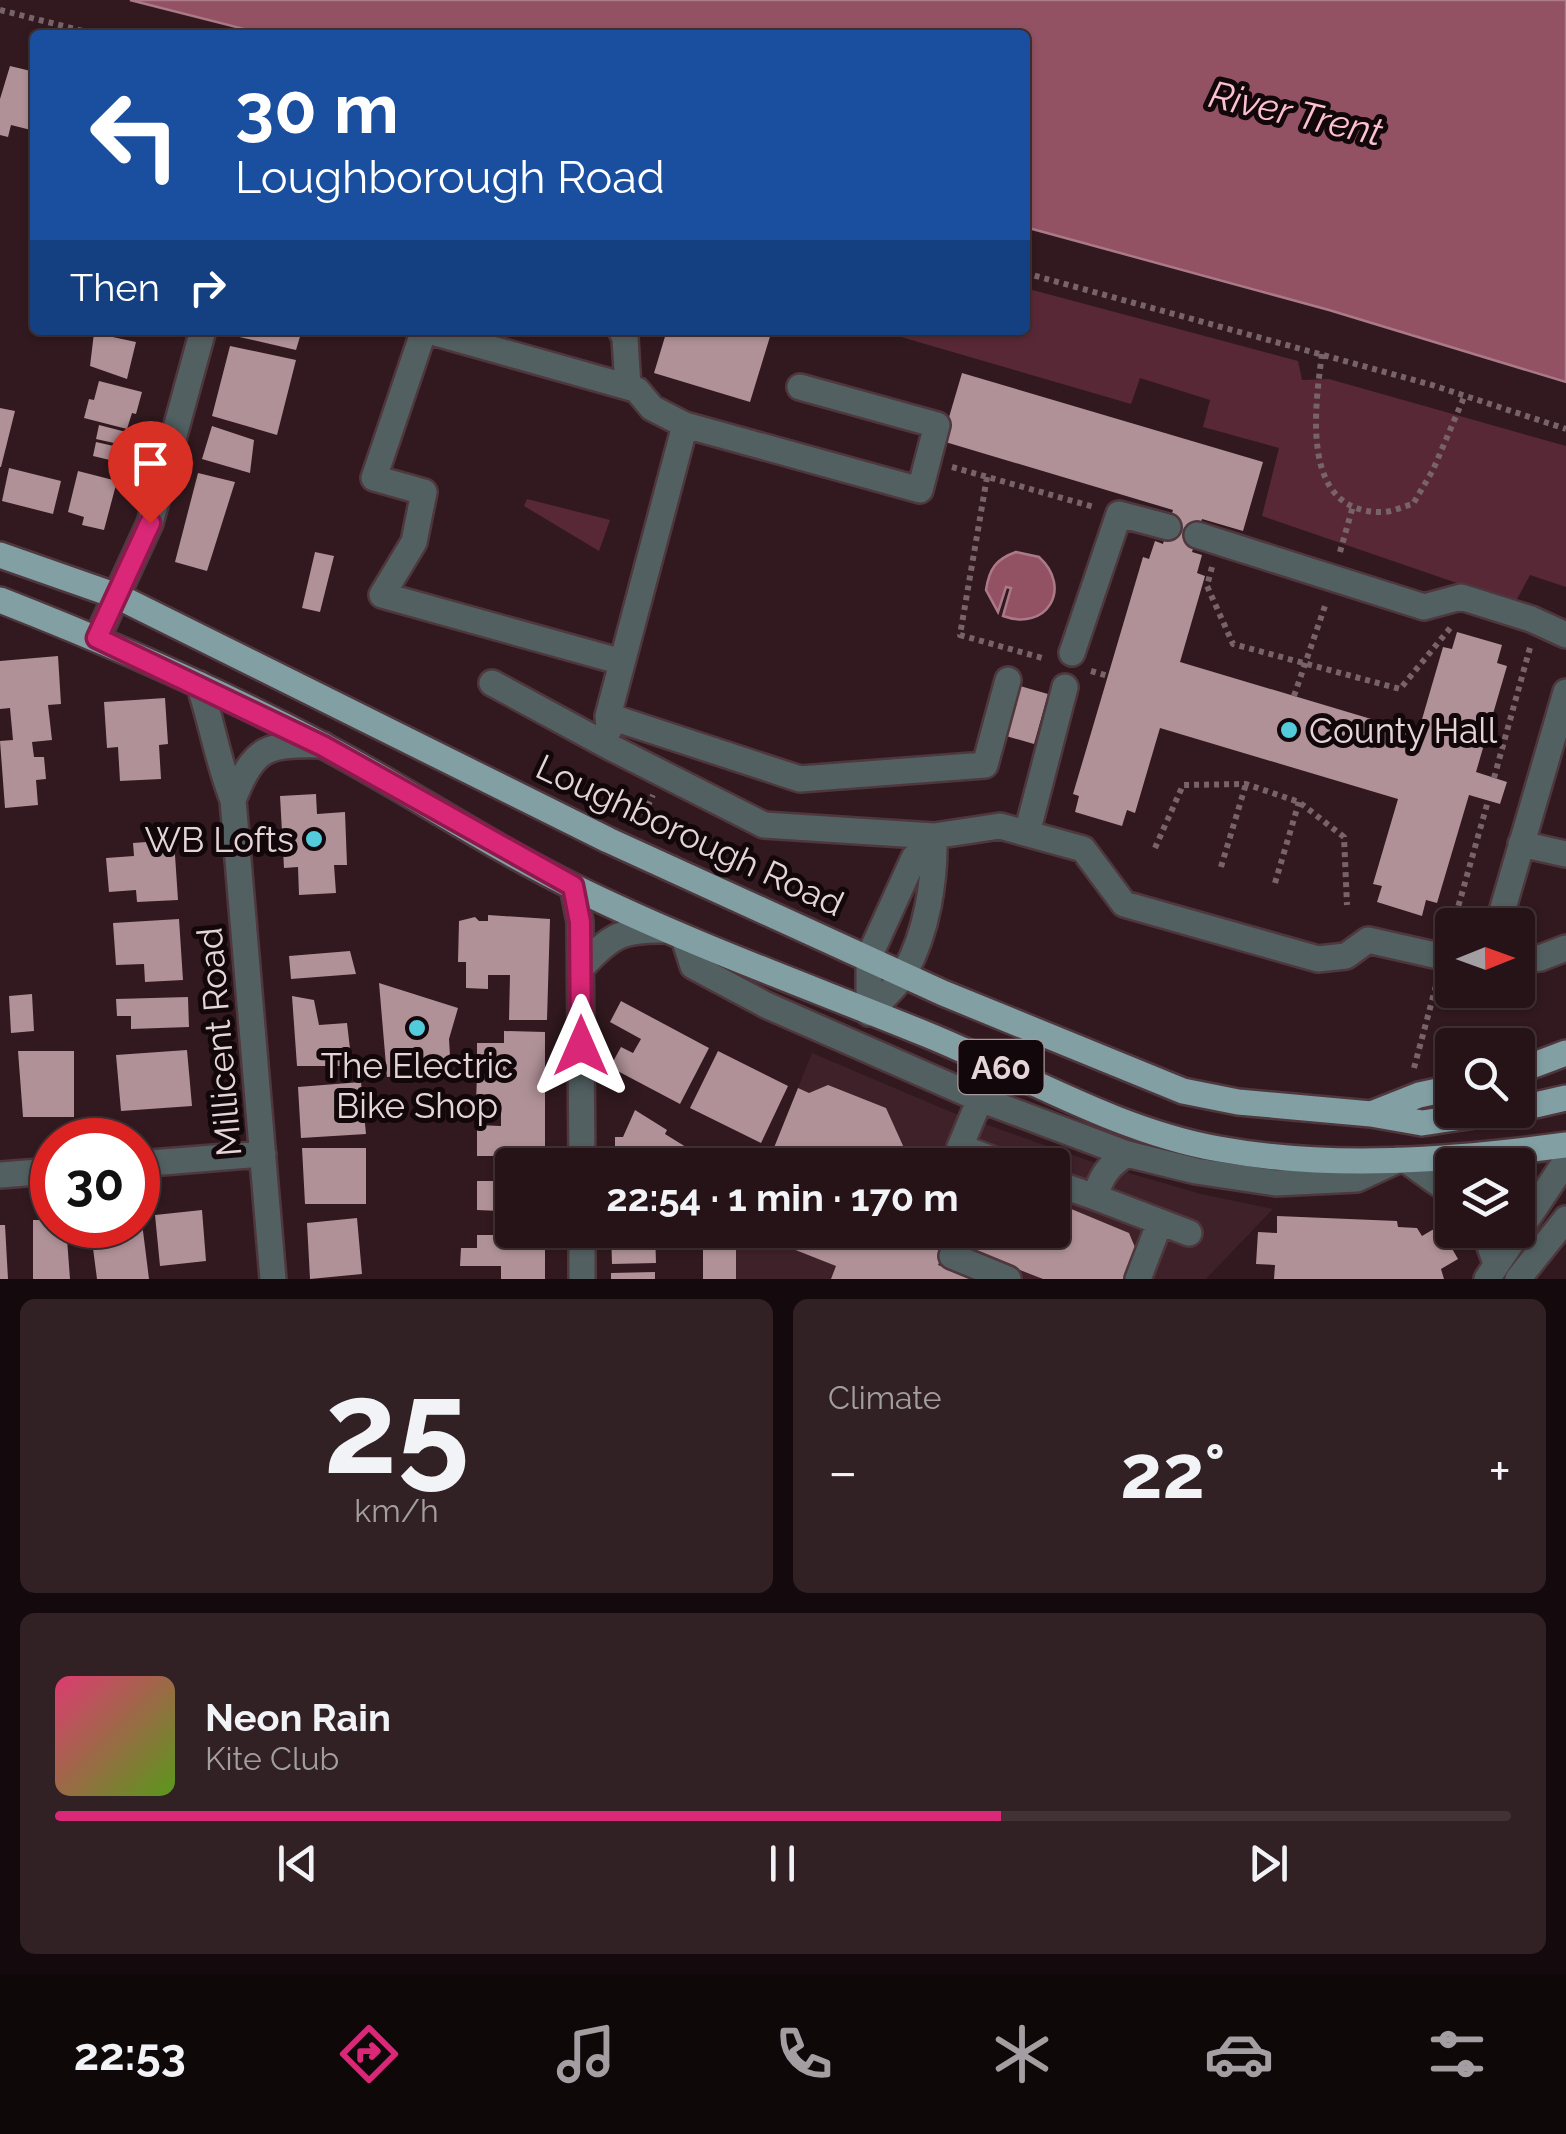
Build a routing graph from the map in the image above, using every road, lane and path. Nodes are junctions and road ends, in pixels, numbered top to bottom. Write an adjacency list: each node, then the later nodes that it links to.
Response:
1 (0, 10): 2 (path)
2 (80, 30)
3 (1030, 273): 8 (path)
4 (202, 335): 20 (street)
5 (423, 335): 26 (street)
6 (443, 335): 9 (street)
7 (624, 335): 9 (street)
8 (1322, 354): 11 (path); 11 (path)
9 (628, 387): 12 (street)
10 (800, 387): 14 (street)
11 (1465, 395): 13 (path)
12 (685, 425): 14 (street); 26 (street)
13 (1566, 429)
14 (928, 461): 15 (path)
15 (987, 477): 16 (path); 27 (path)
16 (1119, 514): 17 (street); 27 (street)
17 (1168, 527)
18 (1208, 539): 21 (street); 21 (path)
19 (0, 554): 20 (main road, Loughborough Road / A60)
20 (117, 596): 24 (street); 59 (main road, Loughborough Road / A60)
21 (1461, 598): 23 (street)
22 (0, 600): 24 (main road, A60)
23 (1566, 635)
24 (97, 638): 31 (main road, A60)
25 (1532, 642): 38 (path)
26 (622, 662): 34 (street)
27 (1071, 662): 28 (path)
28 (1108, 676)
29 (1008, 680): 34 (street)
30 (492, 683): 36 (street)
31 (199, 684): 35 (main road, A60); 40 (street, Millicent Road)
32 (1065, 687): 45 (street)
33 (1566, 692): 37 (street)
34 (608, 716): 36 (street)
35 (323, 746): 40 (street); 52 (main road, A60)
36 (610, 747): 46 (street)
37 (1556, 763): 47 (street)
38 (1494, 778)
39 (1246, 784): 43 (path); 48 (path); 50 (path)
40 (234, 800): 77 (street, Millicent Road)
41 (668, 800): 44 (path)
42 (1488, 801): 54 (path)
43 (1299, 802): 51 (path); 53 (path)
44 (638, 824)
45 (1027, 833): 46 (street); 58 (street)
46 (934, 836): 59 (street); 62 (street)
47 (1522, 844): 49 (street); 55 (street)
48 (1155, 848)
49 (1566, 854)
50 (1221, 867)
51 (1275, 884)
52 (573, 886): 56 (main road, A60); 61 (street)
53 (1346, 905)
54 (1458, 908)
55 (1505, 908)
56 (676, 934): 61 (street); 64 (main road, A60); 70 (street, A60)
57 (1566, 948): 60 (street)
58 (1435, 955)
59 (868, 957): 62 (main road, Loughborough Road / A60); 64 (street)
60 (1535, 959)
61 (581, 968): 75 (street)
62 (904, 974): 64 (street); 72 (main road, Loughborough Road / A60)
63 (1435, 1000): 67 (path)
64 (869, 1013): 79 (main road, A60)
65 (1566, 1053): 66 (main road)
66 (1535, 1065)
67 (1414, 1068)
68 (1435, 1092): 72 (main road, Loughborough Road / A60)
69 (1566, 1098): 71 (main road)
70 (980, 1099): 76 (street); 78 (street, A60)
71 (1535, 1104)
72 (1370, 1114): 73 (main road, Loughborough Road)
73 (1435, 1122)
74 (1566, 1145): 79 (main road, A60)
75 (582, 1148)
76 (963, 1148)
77 (263, 1154): 81 (street); 93 (street, Millicent Road)
78 (1127, 1154): 79 (street, A60); 86 (street)
79 (1402, 1160): 84 (street)
80 (1566, 1161): 92 (street)
81 (160, 1162)
82 (30, 1173): 83 (street)
83 (0, 1175)
84 (1435, 1182)
85 (1070, 1188): 86 (street)
86 (1095, 1197): 88 (street)
87 (1566, 1219): 97 (street)
88 (1160, 1222): 89 (street); 96 (street)
89 (1189, 1233)
90 (582, 1248): 94 (street)
91 (952, 1256): 95 (street)
92 (1491, 1271)
93 (274, 1279)
94 (582, 1279)
95 (1008, 1279)
96 (1138, 1279)
97 (1518, 1279)

